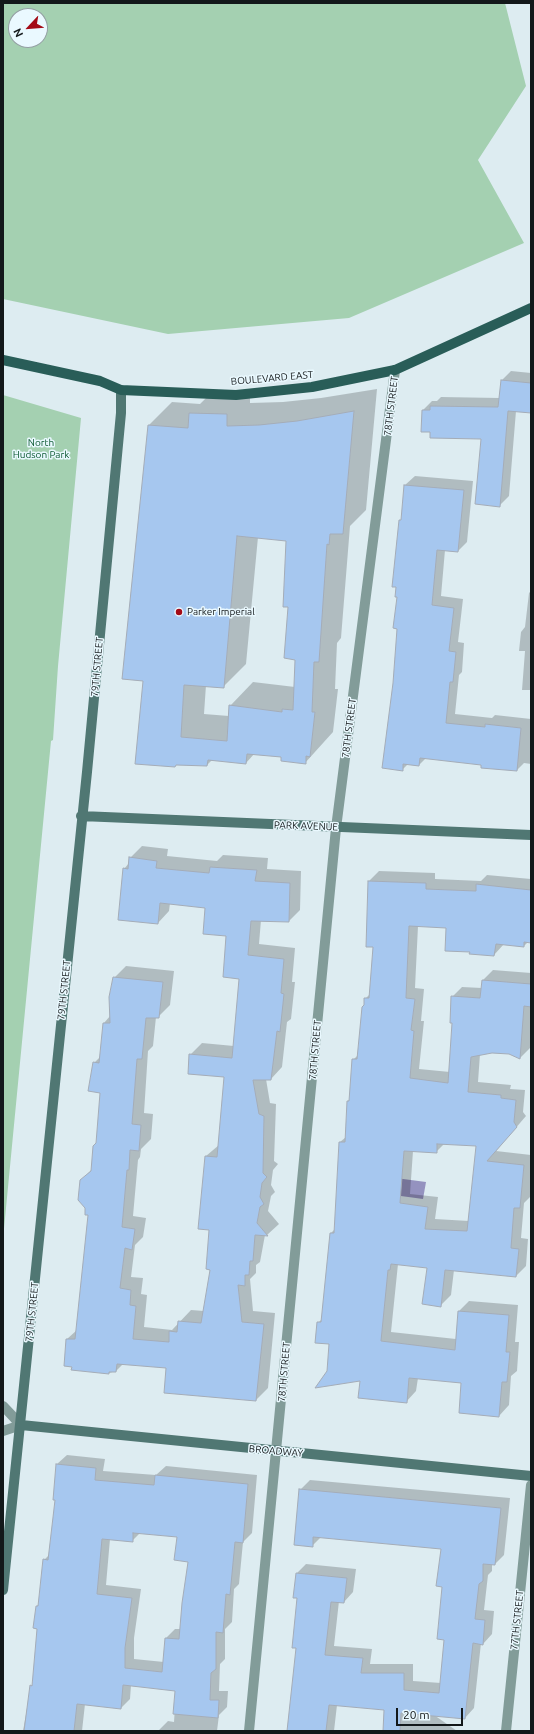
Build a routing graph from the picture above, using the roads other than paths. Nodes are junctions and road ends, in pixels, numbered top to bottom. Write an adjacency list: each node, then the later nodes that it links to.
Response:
1 (531, 308): 3 (main road, BOULEVARD EAST)
2 (5, 363): 4 (main road, BOULEVARD EAST)
3 (395, 370): 4 (main road, BOULEVARD EAST); 6 (street, 78TH STREET)
4 (121, 390): 5 (street, 79TH STREET)
5 (82, 816): 6 (street, PARK AVENUE); 9 (street, 79TH STREET)
6 (336, 828): 7 (street, PARK AVENUE); 11 (street, 78TH STREET)
7 (531, 835)
8 (3, 1406): 9 (street)
9 (21, 1425): 10 (street); 11 (street, BROADWAY); 14 (street, 79TH STREET)
10 (3, 1431)
11 (276, 1451): 12 (street, BROADWAY); 15 (street, 78TH STREET)
12 (531, 1476)
13 (531, 1485): 16 (street, 77TH STREET)
14 (3, 1590)
15 (249, 1731)
16 (506, 1731)

